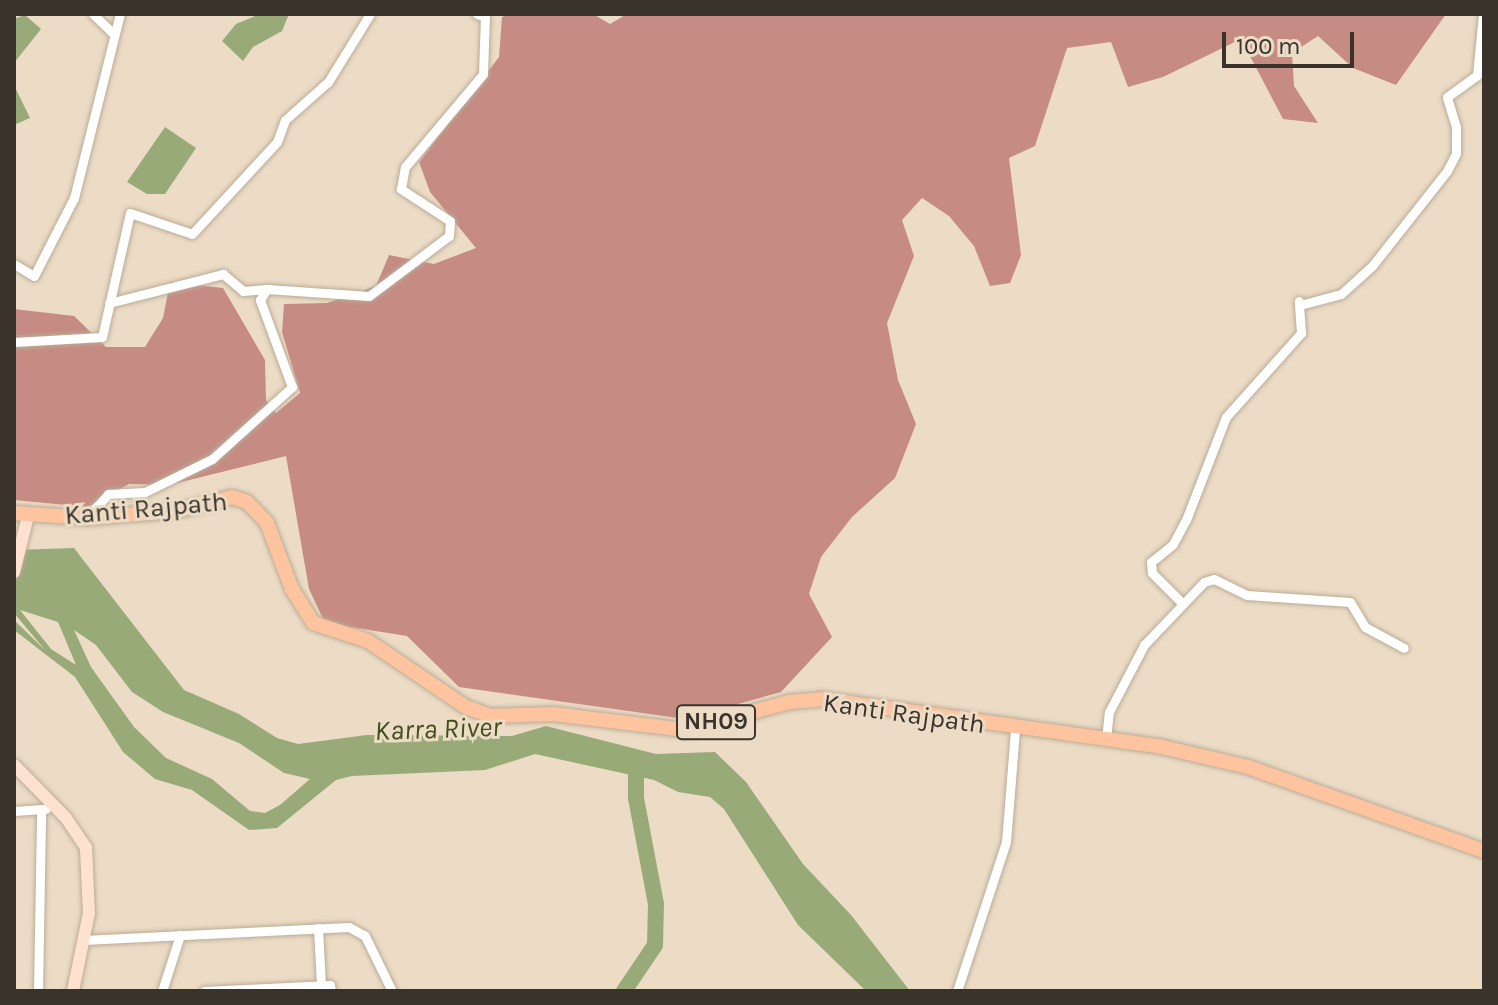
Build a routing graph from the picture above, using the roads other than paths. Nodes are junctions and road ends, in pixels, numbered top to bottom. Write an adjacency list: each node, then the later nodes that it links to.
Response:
1 (93, 14): 6 (street)
2 (120, 14): 6 (street)
3 (370, 14): 9 (street)
4 (477, 14): 8 (street)
5 (1483, 14): 14 (street)
6 (114, 34): 7 (street)
7 (14, 264)
8 (267, 289): 9 (street); 12 (street)
9 (109, 303): 10 (street)
10 (14, 342)
11 (21, 514): 12 (main road, Kanti Rajpath / NH09); 13 (main road)
12 (86, 518): 16 (main road, Kanti Rajpath / NH09)
13 (14, 572)
14 (1182, 603): 15 (street); 17 (street)
15 (1404, 648)
16 (1015, 730): 17 (main road, Kanti Rajpath / NH09); 33 (street)
17 (1106, 739): 21 (main road, Kanti Rajpath / NH09)
18 (14, 765): 19 (main road)
19 (47, 808): 20 (street); 24 (main road); 27 (street)
20 (14, 811)
21 (1484, 851)
22 (318, 928): 23 (street); 25 (street); 32 (street)
23 (180, 935): 24 (street); 29 (street)
24 (83, 940): 28 (main road)
25 (326, 988): 26 (street)
26 (271, 990): 31 (street)
27 (38, 991)
28 (73, 991)
29 (162, 991)
30 (204, 991): 31 (street)
31 (214, 991)
32 (392, 991)
33 (957, 991)

